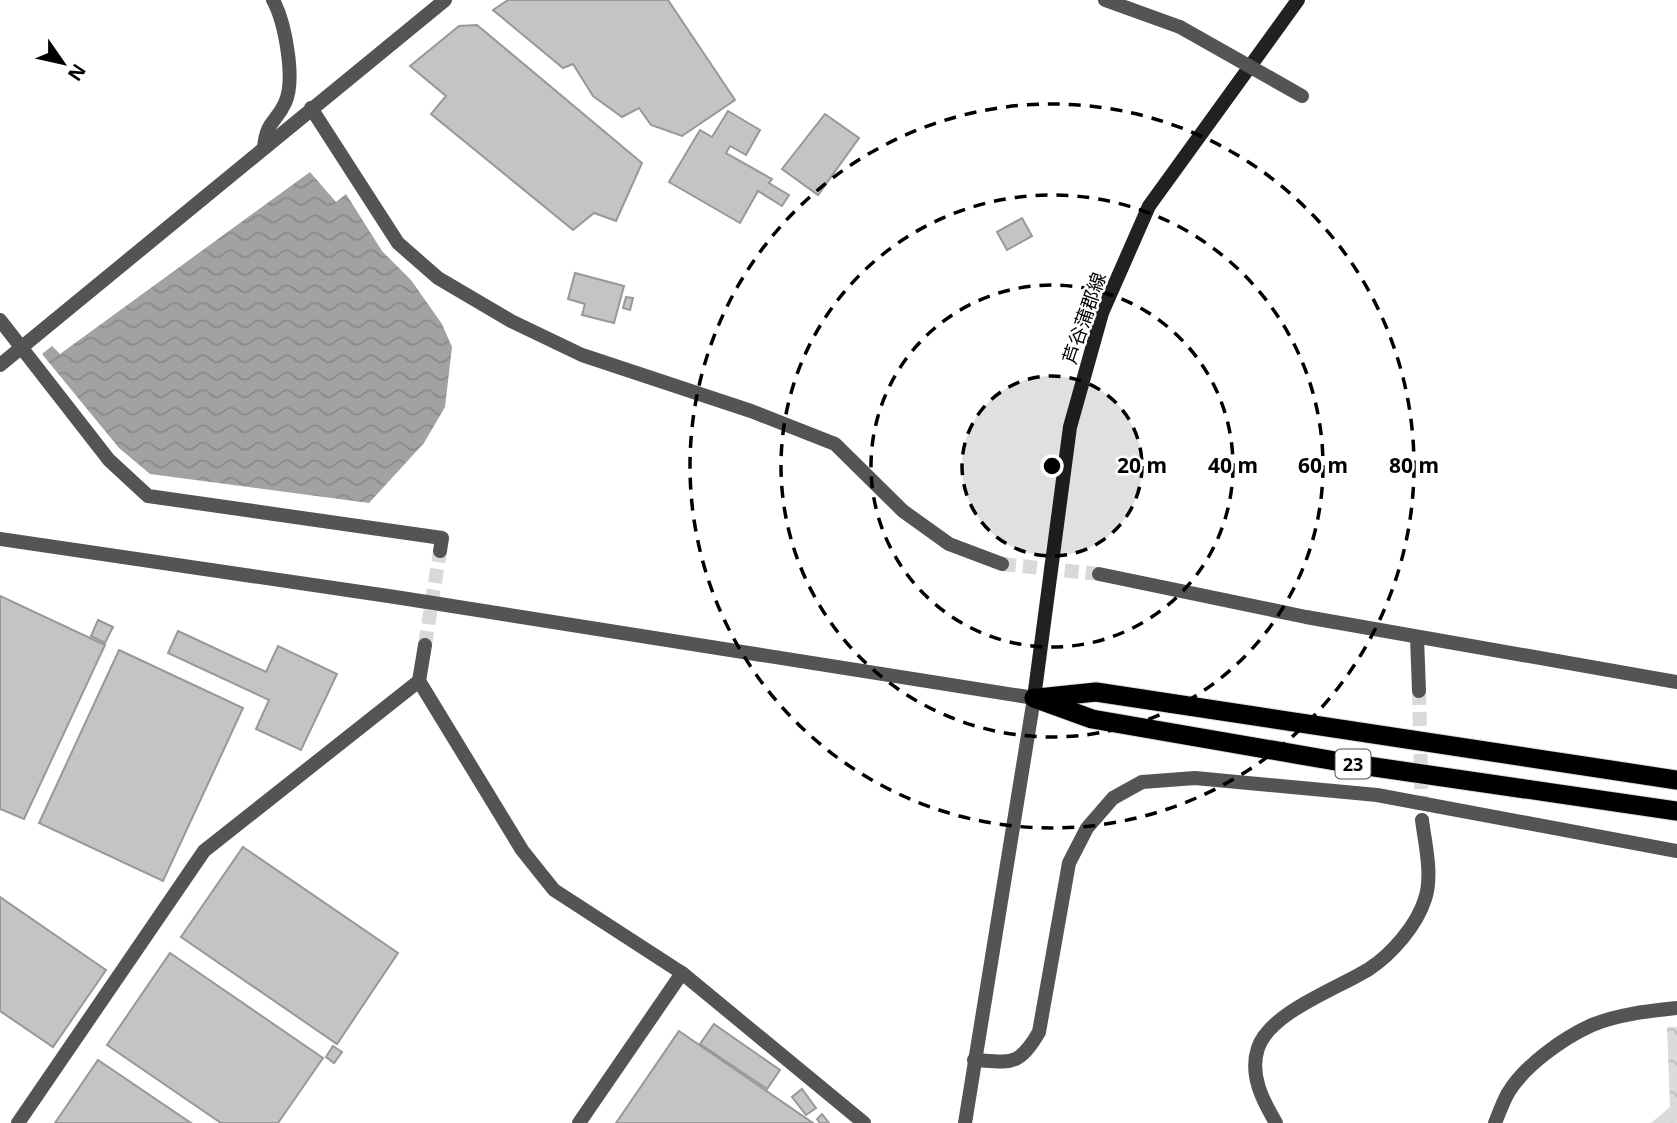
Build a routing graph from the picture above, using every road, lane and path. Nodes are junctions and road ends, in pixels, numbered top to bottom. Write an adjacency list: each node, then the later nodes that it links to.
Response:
1 (273, 0): 7 (street)
2 (445, 0): 6 (street)
3 (1105, 0): 5 (street, bridge)
4 (1298, 0): 20 (main road, 芦谷蒲郡線)
5 (1302, 96)
6 (311, 108): 7 (street); 13 (street)
7 (264, 147): 9 (street)
8 (0, 320): 9 (street)
9 (23, 349): 10 (street); 12 (street)
10 (0, 365)
11 (0, 539): 20 (street)
12 (440, 551)
13 (1002, 564)
14 (1099, 574): 15 (street)
15 (1417, 637): 18 (street); 19 (street)
16 (425, 645): 17 (street)
17 (419, 681): 25 (street); 28 (street)
18 (1677, 682)
19 (1419, 691)
20 (1034, 698): 21 (highway, 23); 22 (highway, 23); 27 (street)
21 (1677, 779)
22 (1677, 811)
23 (1422, 820): 32 (street)
24 (1677, 851): 27 (street)
25 (682, 973): 29 (street); 30 (street)
26 (1677, 1008): 33 (street)
27 (974, 1060): 31 (street)
28 (18, 1123)
29 (579, 1123)
30 (864, 1123)
31 (965, 1123)
32 (1276, 1123)
33 (1495, 1123)

